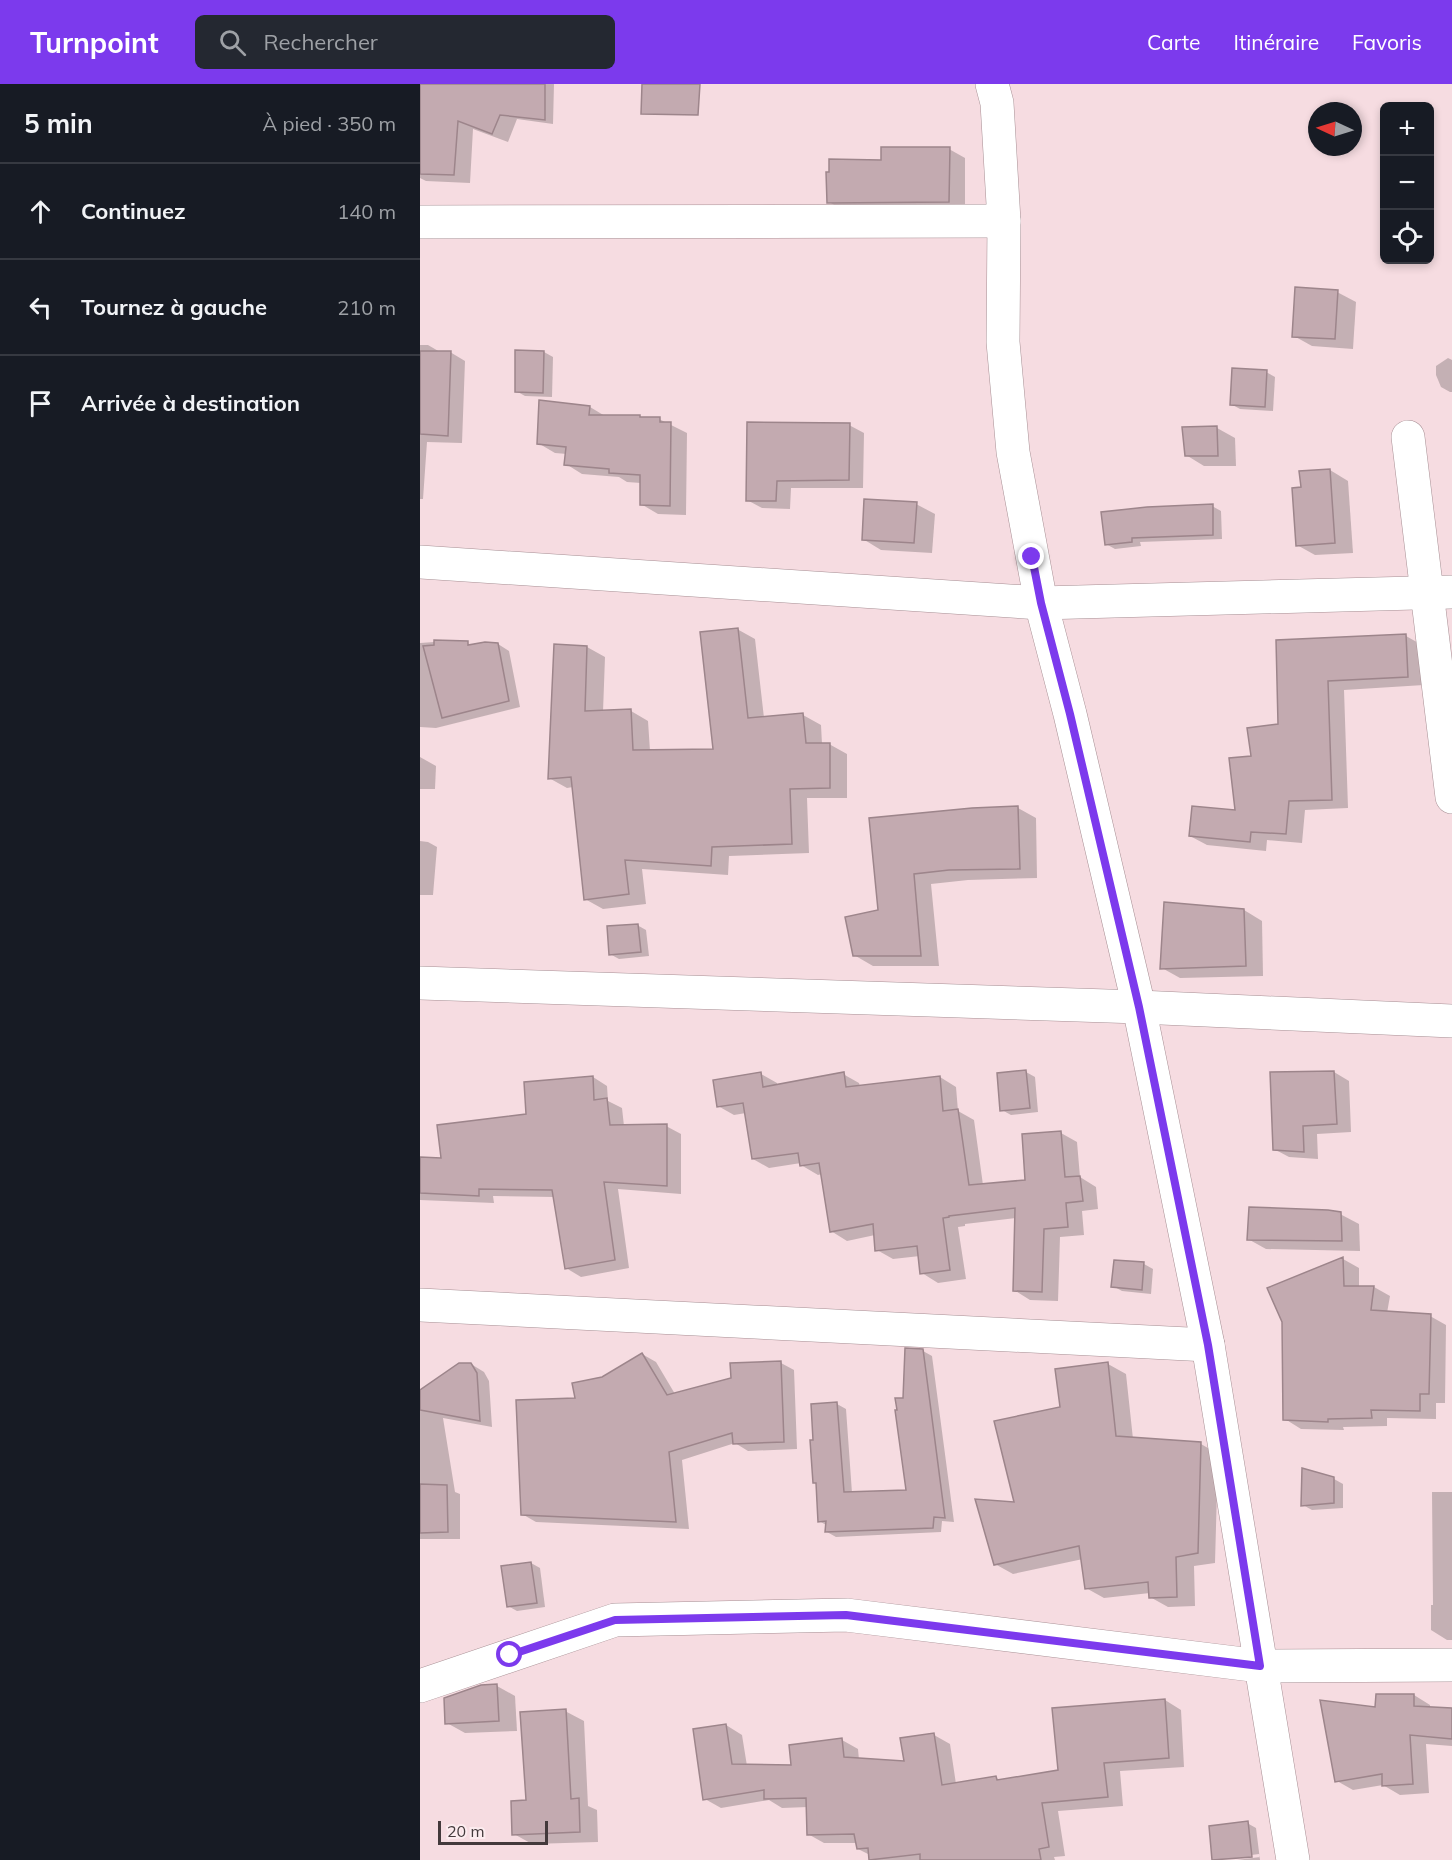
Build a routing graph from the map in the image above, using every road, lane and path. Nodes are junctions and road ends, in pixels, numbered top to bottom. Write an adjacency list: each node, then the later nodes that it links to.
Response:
1 (992, 84): 2 (street)
2 (1005, 220): 3 (street); 7 (street)
3 (420, 222)
4 (1408, 437): 6 (street)
5 (420, 562): 7 (street)
6 (1440, 592): 7 (street); 8 (street)
7 (1041, 603): 10 (street)
8 (1452, 797)
9 (420, 982): 10 (street)
10 (1139, 1007): 11 (street); 13 (street)
11 (1452, 1021)
12 (420, 1305): 13 (street)
13 (1208, 1345): 15 (street)
14 (1452, 1665): 15 (street)
15 (1260, 1666): 16 (street); 17 (street)
16 (420, 1686)
17 (1293, 1860)

